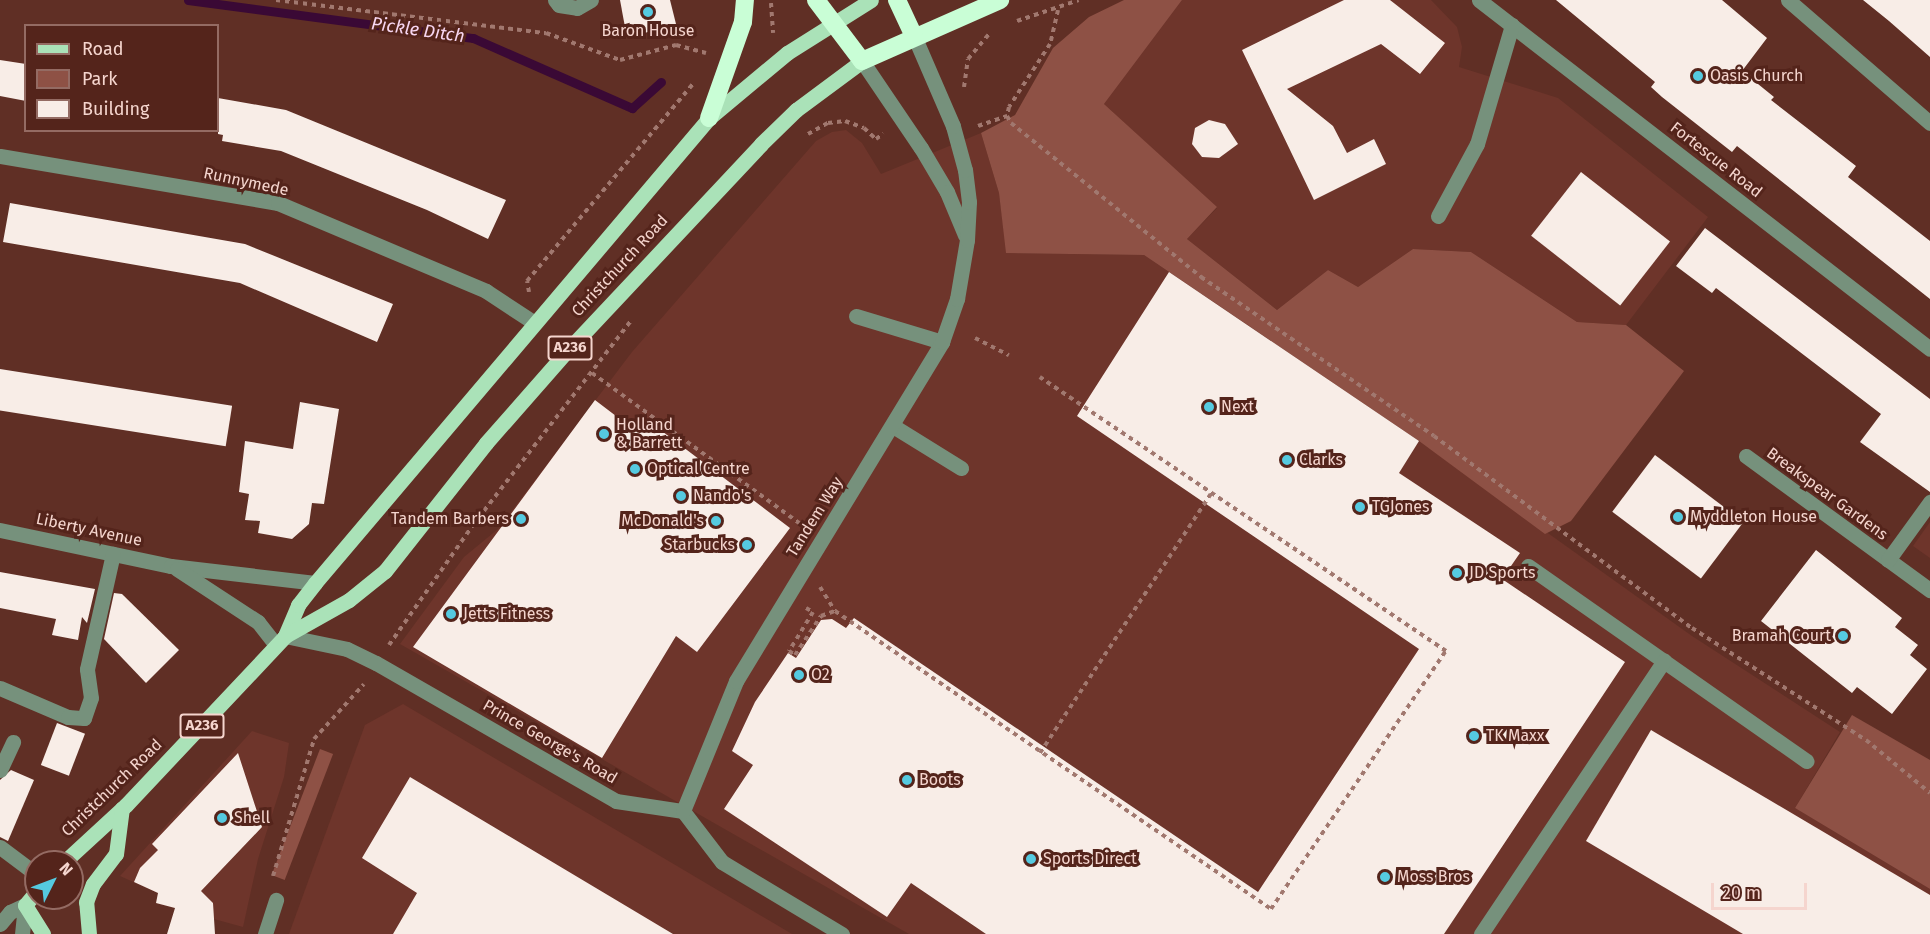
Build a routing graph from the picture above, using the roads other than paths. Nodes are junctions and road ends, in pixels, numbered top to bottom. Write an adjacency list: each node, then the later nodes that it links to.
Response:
1 (555, 0): 2 (street)
2 (591, 0)
3 (745, 0): 14 (highway)
4 (816, 0): 10 (highway)
5 (870, 0): 10 (main road, Christchurch Road / A236)
6 (897, 0): 12 (highway)
7 (999, 0): 12 (highway, Christchurch Road)
8 (1479, 0): 11 (street, Fortescue Road)
9 (1788, 0): 15 (street)
10 (835, 21): 13 (highway); 14 (main road, Christchurch Road / A236)
11 (1512, 25): 17 (street); 22 (street, Fortescue Road)
12 (914, 36): 13 (highway, Christchurch Road); 18 (street, Tandem Way)
13 (862, 61): 18 (street); 34 (main road, Christchurch Road / A236)
14 (709, 118): 20 (main road, Christchurch Road / A236)
15 (1930, 123)
16 (0, 156): 20 (street, Runnymede)
17 (1438, 216)
18 (967, 240): 21 (street, Tandem Way)
19 (856, 316): 21 (street)
20 (533, 322): 32 (main road, Christchurch Road / A236)
21 (942, 342): 23 (street, Tandem Way)
22 (1930, 350)
23 (893, 426): 25 (street); 41 (street, Tandem Way)
24 (1746, 456): 29 (street, Breakspear Gardens)
25 (960, 468)
26 (1930, 502): 29 (street, Breakspear Gardens)
27 (0, 530): 28 (street, Liberty Avenue)
28 (113, 554): 30 (street, Liberty Avenue); 36 (street)
29 (1888, 560): 33 (street, Breakspear Gardens)
30 (171, 566): 32 (street, Liberty Avenue); 34 (street, Liberty Avenue)
31 (1528, 566): 35 (street)
32 (315, 583): 34 (main road, Christchurch Road / A236)
33 (1930, 590)
34 (280, 640): 40 (main road, Christchurch Road / A236); 41 (street, Prince George's Road)
35 (1664, 661): 38 (street); 55 (street)
36 (0, 688)
37 (13, 742): 39 (street)
38 (1806, 761)
39 (0, 771)
40 (122, 808): 43 (main road, Christchurch Road / A236); 52 (main road)
41 (682, 811): 54 (street)
42 (0, 846): 44 (street)
43 (77, 850)
44 (24, 865)
45 (276, 900): 53 (street)
46 (24, 905): 49 (street)
47 (24, 910): 50 (street)
48 (28, 910): 51 (main road)
49 (0, 924)
50 (22, 934)
51 (43, 934)
52 (89, 934)
53 (265, 934)
54 (842, 934)
55 (1481, 934)

